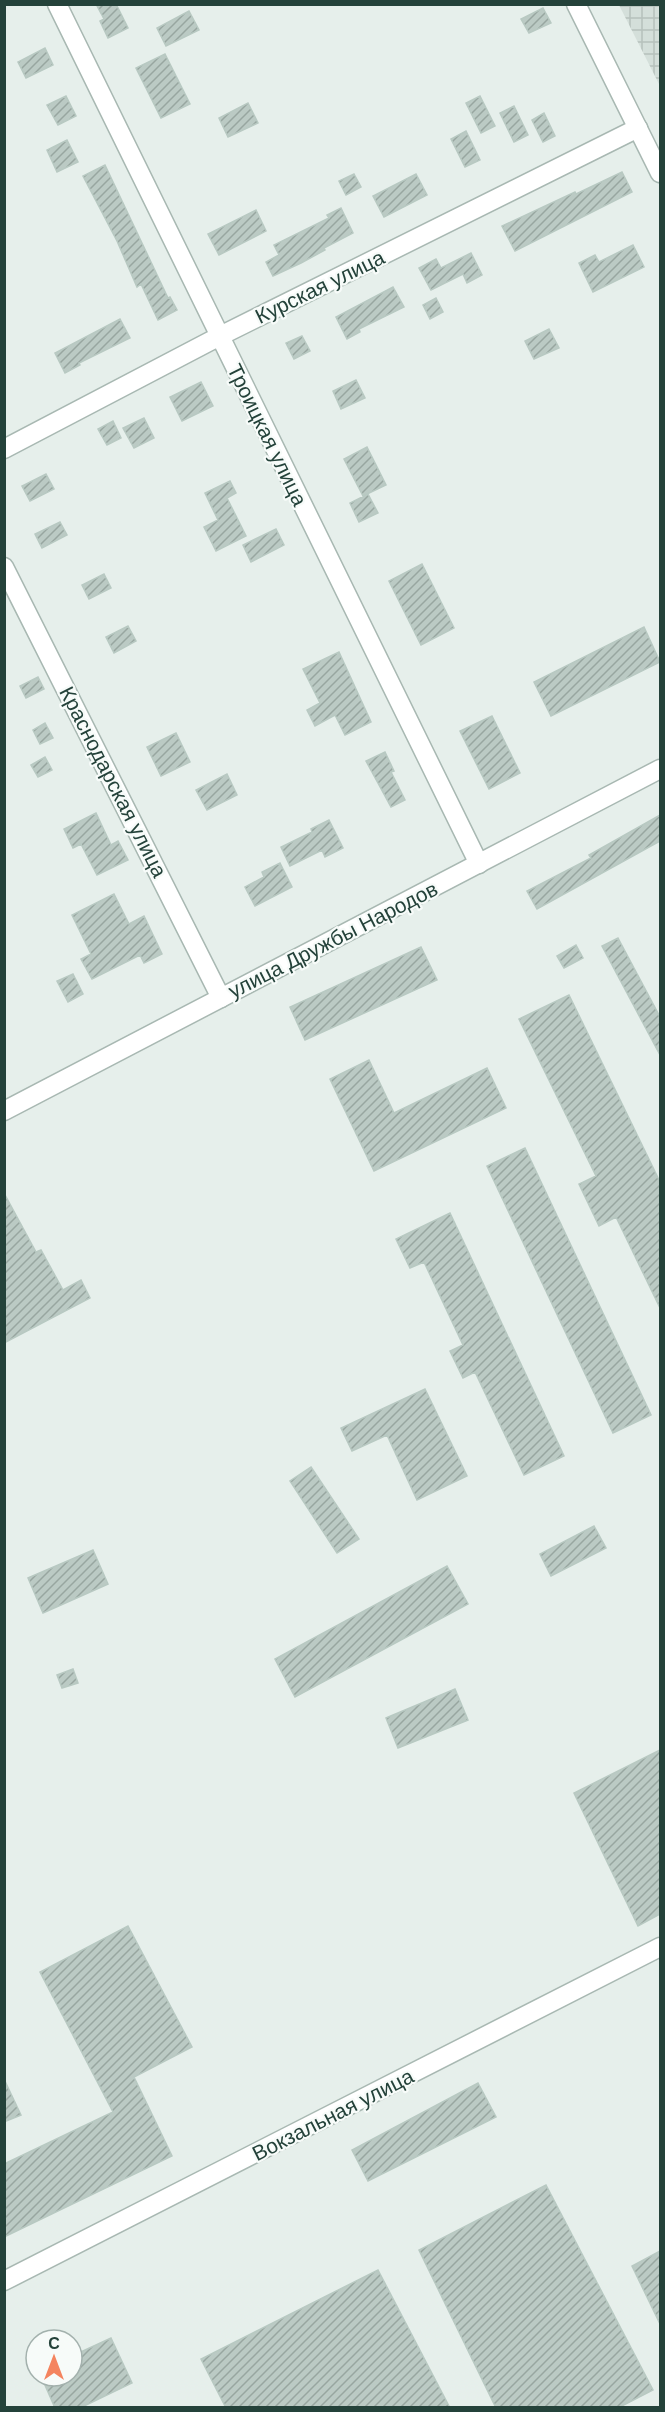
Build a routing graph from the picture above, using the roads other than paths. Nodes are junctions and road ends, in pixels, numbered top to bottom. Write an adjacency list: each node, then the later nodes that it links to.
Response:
1 (57, 4): 5 (street, Троицкая улица)
2 (576, 4): 3 (street)
3 (638, 128): 4 (street); 5 (street, Курская улица)
4 (660, 173)
5 (218, 337): 6 (street, Курская улица); 9 (street, Троицкая улица)
6 (4, 449)
7 (4, 567): 10 (street, Краснодарская улица)
8 (660, 769): 9 (street, улица Дружбы Народов)
9 (479, 864): 10 (street, улица Дружбы Народов)
10 (221, 998): 11 (street, улица Дружбы Народов)
11 (4, 1111)
12 (660, 1947): 13 (street, Вокзальная улица)
13 (4, 2281)

